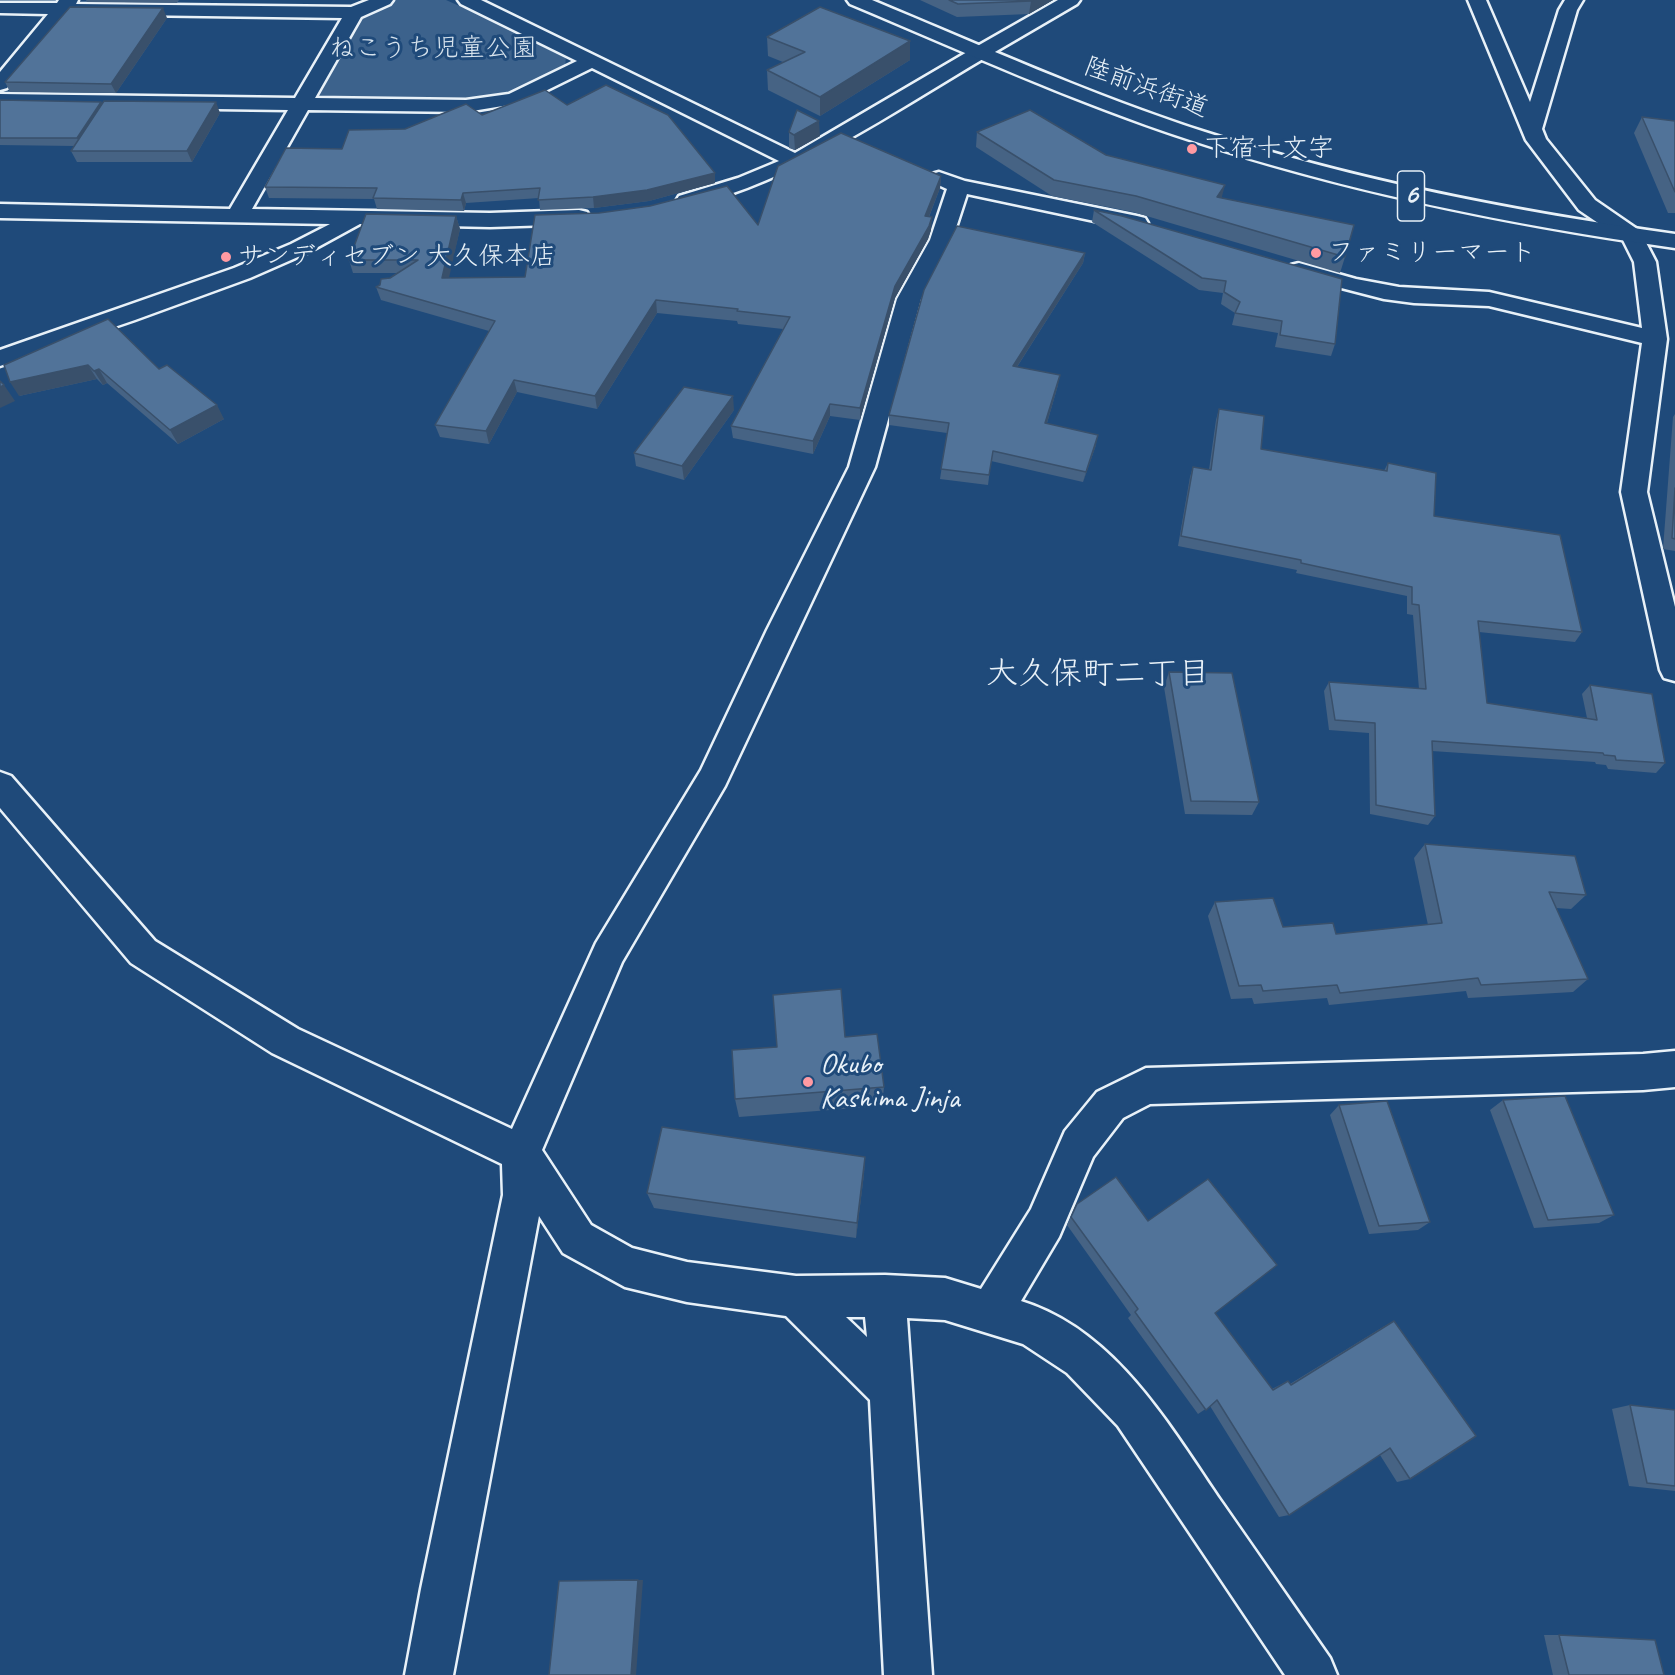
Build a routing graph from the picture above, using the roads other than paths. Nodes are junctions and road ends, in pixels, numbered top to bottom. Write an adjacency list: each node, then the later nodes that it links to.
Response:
1 (384, 0): 9 (main road)
2 (467, 0): 11 (main road)
3 (856, 0): 10 (main road, 陸前浜街道 / 6)
4 (1071, 0): 10 (main road)
5 (1477, 0): 15 (main road)
6 (1574, 0): 15 (main road)
7 (65, 5): 8 (main road); 9 (main road); 12 (main road)
8 (0, 8)
9 (354, 13): 14 (main road)
10 (981, 52): 16 (main road); 27 (main road, 陸前浜街道 / 6)
11 (592, 61): 14 (main road); 18 (main road)
12 (0, 84)
13 (0, 100): 14 (main road)
14 (301, 104): 23 (main road)
15 (1532, 128): 27 (main road)
16 (839, 135): 17 (main road); 18 (main road)
17 (860, 144)
18 (796, 161): 21 (main road)
19 (925, 172): 20 (main road)
20 (959, 186): 26 (main road); 36 (main road)
21 (670, 205)
22 (0, 211): 23 (main road)
23 (237, 216): 25 (main road)
24 (601, 216): 25 (main road)
25 (355, 218): 31 (main road)
26 (1158, 229)
27 (1632, 236): 28 (main road, 陸前浜街道 / 6); 30 (main road)
28 (1675, 241)
29 (1283, 266): 30 (main road)
30 (1655, 339): 32 (main road)
31 (0, 358)
32 (1664, 580): 33 (main road)
33 (1675, 670)
34 (0, 785): 36 (main road)
35 (1675, 1069): 39 (main road)
36 (521, 1153): 38 (main road); 41 (main road)
37 (885, 1296): 38 (main road); 39 (main road); 40 (main road)
38 (796, 1297): 40 (main road)
39 (991, 1312): 43 (main road)
40 (891, 1391): 42 (main road)
41 (429, 1675)
42 (908, 1675)
43 (1313, 1675)

